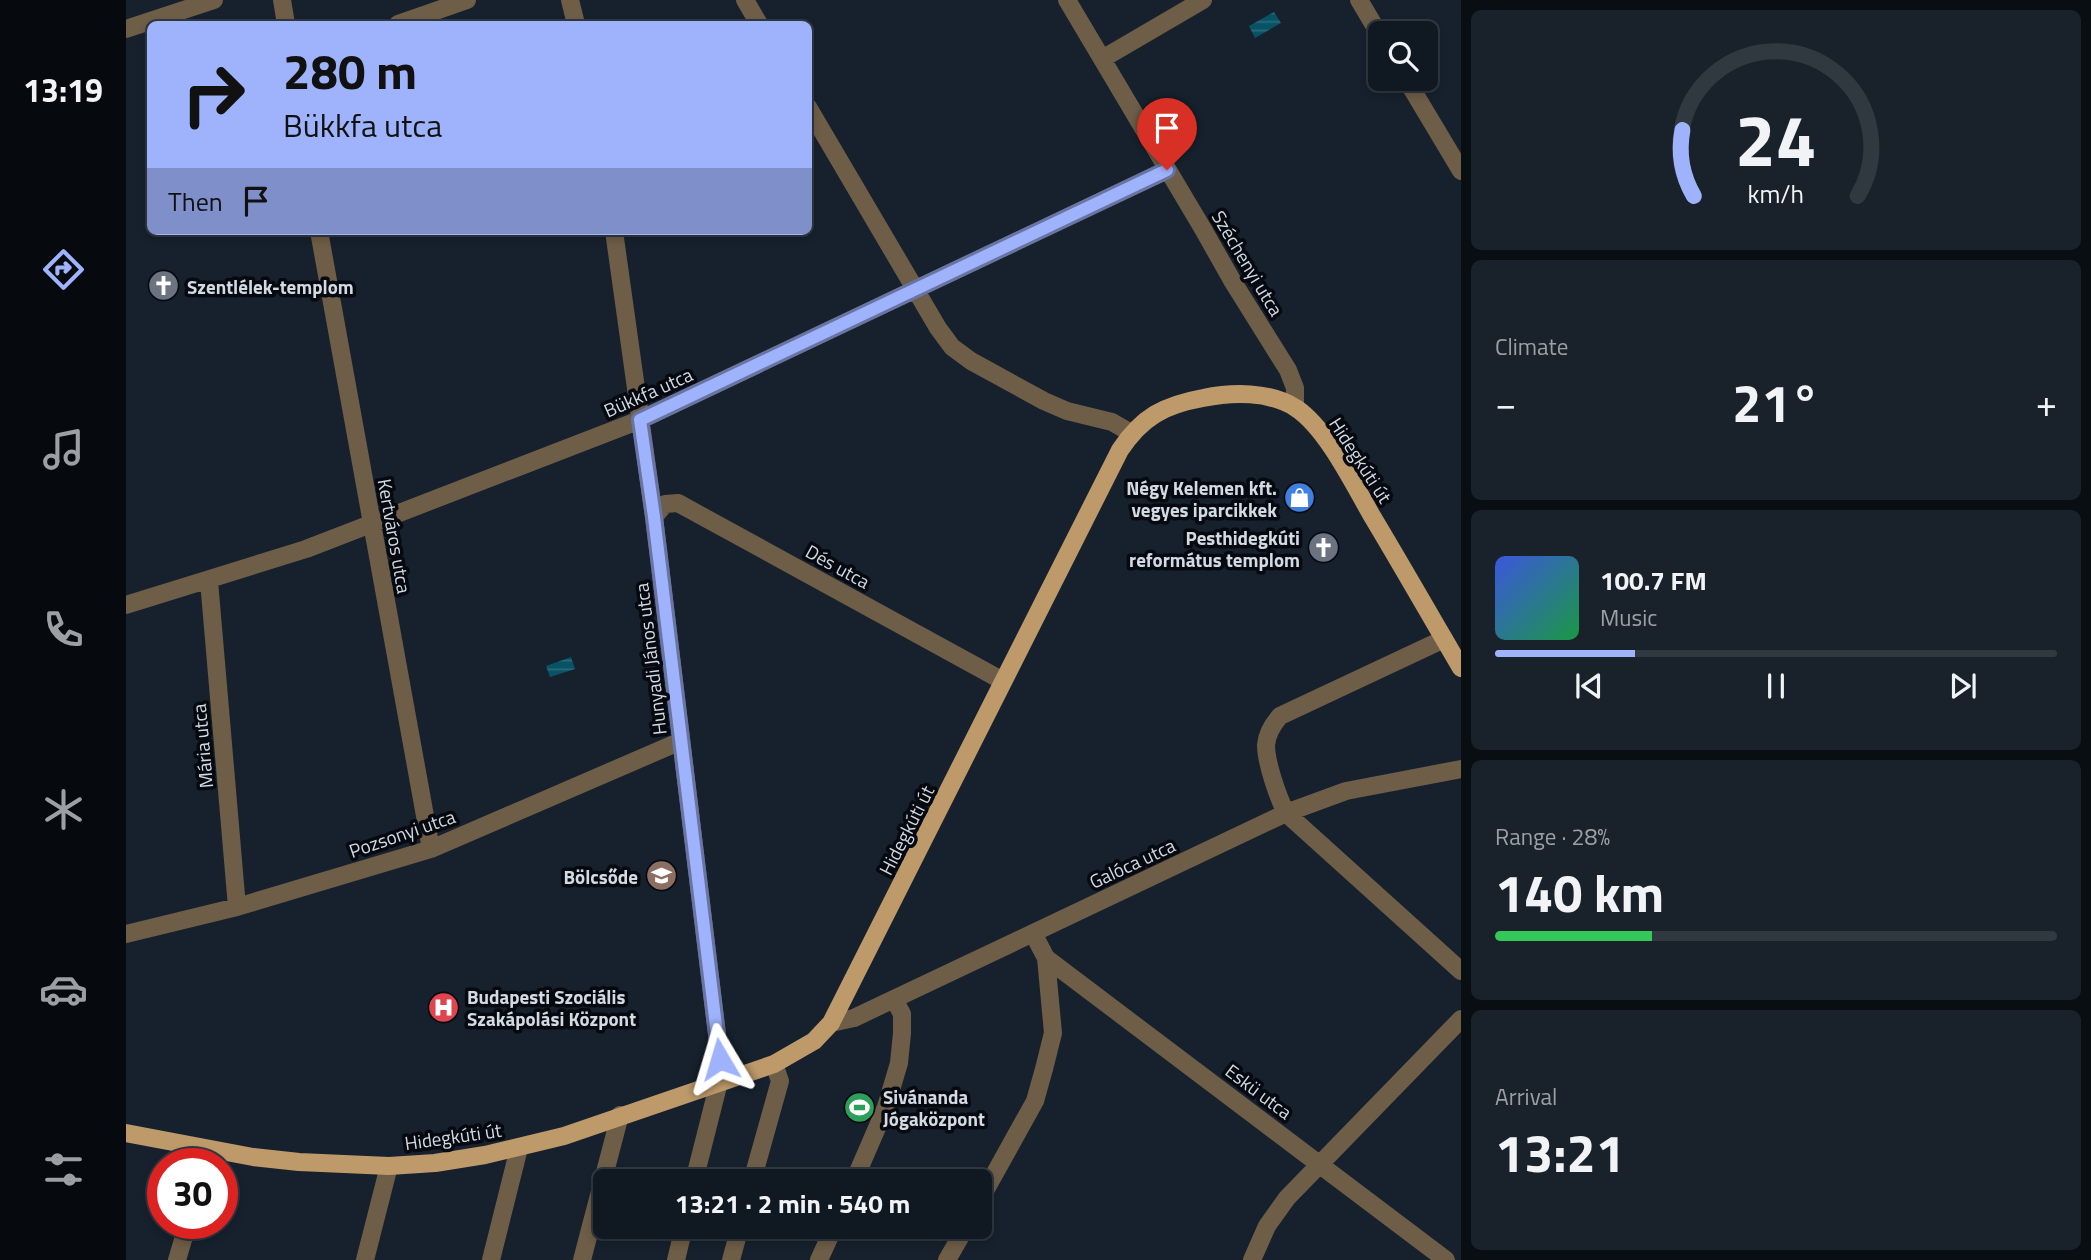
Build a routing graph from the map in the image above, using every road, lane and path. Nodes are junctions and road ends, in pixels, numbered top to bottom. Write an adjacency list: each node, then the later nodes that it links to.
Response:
1 (214, 0): 9 (street)
2 (282, 0): 10 (street)
3 (467, 0): 11 (street)
4 (570, 0): 12 (street)
5 (745, 0): 13 (street)
6 (1067, 0): 17 (street, Széchenyi utca)
7 (1203, 0): 17 (street)
8 (1359, 0): 14 (street)
9 (150, 21)
10 (286, 21)
11 (407, 21)
12 (575, 21)
13 (757, 21)
14 (1371, 21)
15 (147, 22): 16 (street)
16 (126, 29)
17 (1102, 59): 20 (street, Széchenyi utca)
18 (1413, 91): 21 (street)
19 (812, 114): 24 (street)
20 (1167, 170): 24 (street, Bükkfa utca); 25 (street, Széchenyi utca)
21 (1461, 171)
22 (320, 235): 29 (street, Kertváros utca)
23 (615, 235): 26 (street, Hunyadi János utca)
24 (917, 290): 26 (street, Bükkfa utca); 27 (street)
25 (1295, 408): 27 (main road, Hidegkúti út); 32 (main road, Hidegkúti út)
26 (640, 420): 28 (street, Hunyadi János utca); 29 (street, Bükkfa utca)
27 (1131, 433): 34 (main road, Hidegkúti út)
28 (654, 517): 34 (street, Dés utca); 35 (street, Hunyadi János utca)
29 (372, 525): 30 (street, Bükkfa utca); 38 (street, Kertváros utca)
30 (209, 581): 31 (street, Bükkfa utca); 39 (street, Mária utca)
31 (126, 605)
32 (1444, 639): 33 (main road, Hidegkúti út); 37 (street)
33 (1461, 668)
34 (996, 677): 46 (main road, Hidegkúti út)
35 (681, 741): 38 (street, Pozsonyi utca); 48 (street, Hunyadi János utca)
36 (1461, 769): 37 (street, Galóca utca)
37 (1286, 813): 40 (street, Galóca utca); 43 (street)
38 (431, 849): 39 (street, Pozsonyi utca)
39 (237, 907): 41 (street, Pozsonyi utca)
40 (1033, 933): 42 (street); 44 (street, Galóca utca)
41 (126, 934)
42 (1046, 958): 54 (street, Eskü utca); 59 (street)
43 (1461, 971)
44 (894, 999): 46 (street, Galóca utca); 58 (street)
45 (1461, 1019): 54 (street)
46 (831, 1023): 47 (main road, Hidegkúti út)
47 (774, 1064): 48 (main road, Hidegkúti út); 57 (street)
48 (719, 1082): 49 (main road, Hidegkúti út); 56 (street, Hunyadi János utca)
49 (620, 1115): 52 (main road, Hidegkúti út); 68 (street)
50 (126, 1133): 51 (main road, Hidegkúti út)
51 (178, 1148)
52 (519, 1148): 55 (main road, Hidegkúti út); 67 (street)
53 (238, 1157): 55 (main road, Hidegkúti út)
54 (1320, 1164): 73 (street); 74 (street, Eskü utca)
55 (389, 1166): 66 (street)
56 (697, 1169)
57 (755, 1169)
58 (858, 1169)
59 (992, 1178)
60 (183, 1239): 65 (street)
61 (681, 1239): 69 (street)
62 (737, 1239): 70 (street)
63 (829, 1239): 71 (street)
64 (959, 1239): 72 (street)
65 (177, 1260)
66 (365, 1260)
67 (491, 1260)
68 (582, 1260)
69 (676, 1260)
70 (731, 1260)
71 (819, 1260)
72 (947, 1260)
73 (1252, 1260)
74 (1446, 1260)

